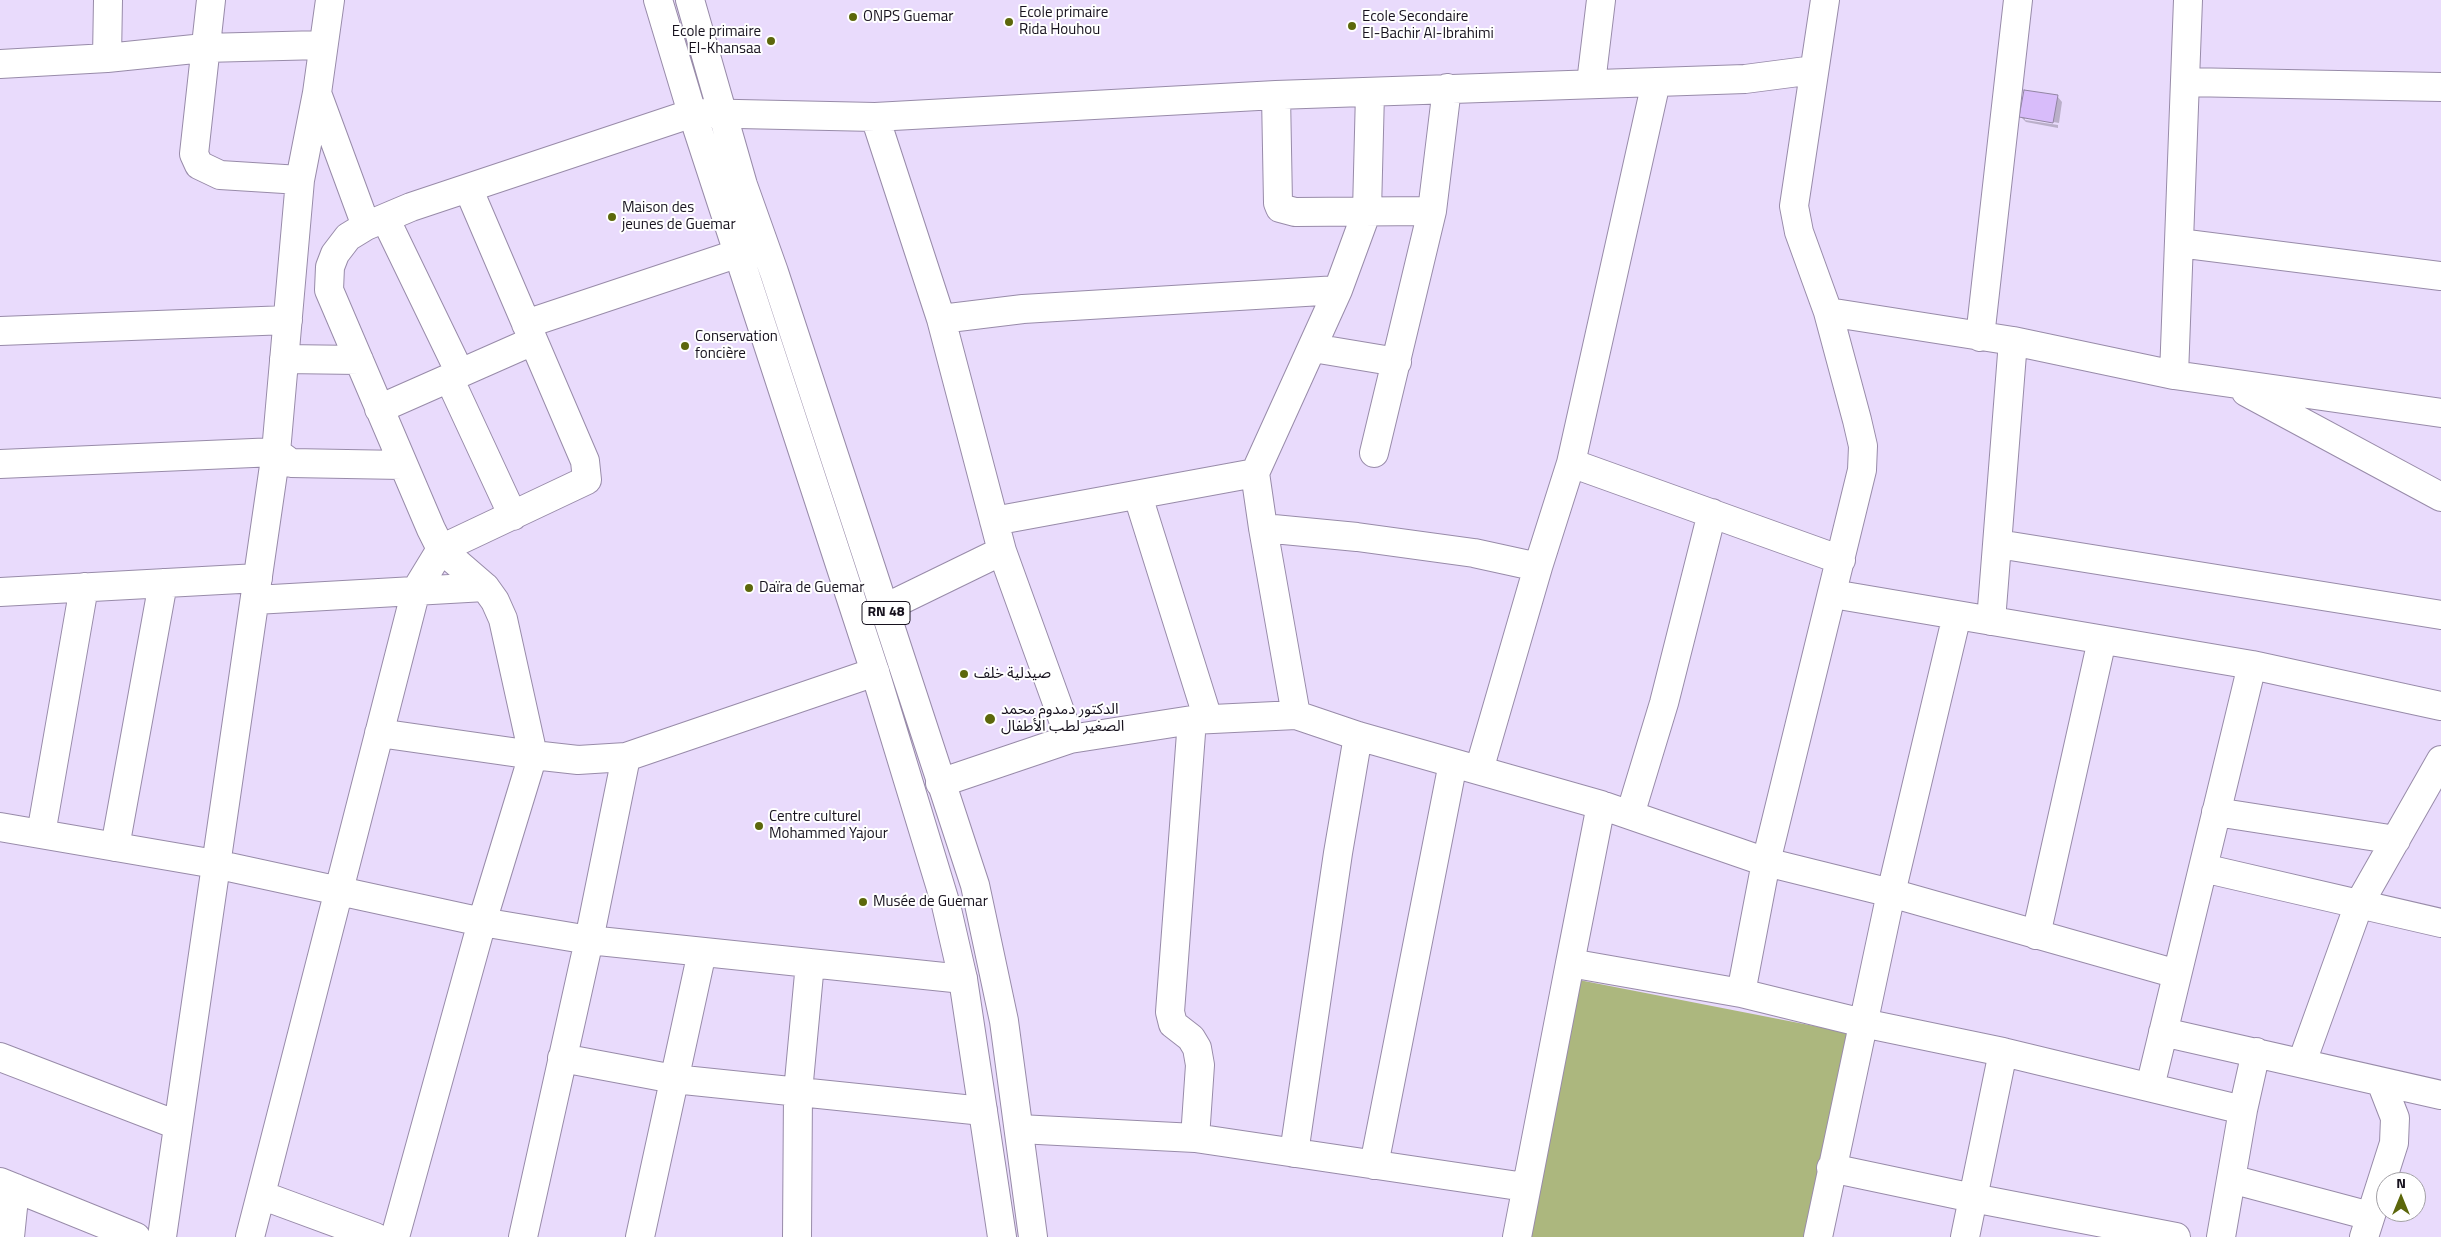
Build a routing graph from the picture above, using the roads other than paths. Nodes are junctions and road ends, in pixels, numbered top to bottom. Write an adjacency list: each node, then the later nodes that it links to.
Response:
1 (108, 0): 12 (main road)
2 (211, 0): 11 (main road)
3 (330, 0): 10 (main road)
4 (658, 0): 24 (main road, RN 48)
5 (690, 0): 23 (main road, RN 48)
6 (1601, 0): 17 (main road)
7 (1826, 0): 14 (main road)
8 (2018, 0): 40 (main road)
9 (2188, 0): 16 (main road)
10 (322, 45): 11 (main road); 20 (main road)
11 (204, 48): 12 (main road); 26 (main road)
12 (107, 58): 13 (main road)
13 (0, 64)
14 (1814, 70): 15 (main road); 35 (main road)
15 (1656, 82): 17 (main road); 53 (main road)
16 (2185, 82): 18 (main road); 31 (main road)
17 (1592, 83): 19 (main road)
18 (2441, 87)
19 (1447, 88): 21 (main road); 29 (main road)
20 (317, 93): 26 (main road); 30 (main road)
21 (1370, 93): 22 (main road); 28 (main road)
22 (1276, 95): 25 (main road); 28 (main road)
23 (721, 112): 24 (main road); 25 (main road); 66 (main road, RN 48)
24 (693, 113): 27 (main road); 32 (main road, RN 48)
25 (875, 117): 36 (main road)
26 (300, 180): 37 (main road)
27 (468, 188): 30 (main road); 39 (main road)
28 (1367, 211): 29 (main road); 34 (main road)
29 (1432, 211): 45 (main road)
30 (376, 222): 44 (main road); 47 (main road)
31 (2179, 243): 33 (main road); 46 (main road)
32 (739, 253): 39 (main road); 68 (main road, RN 48)
33 (2441, 276)
34 (1338, 290): 36 (main road); 42 (main road)
35 (1828, 312): 40 (main road); 67 (main road)
36 (940, 319): 61 (main road)
37 (288, 320): 38 (main road); 43 (main road)
38 (0, 331)
39 (530, 332): 47 (main road); 60 (main road)
40 (1980, 337): 41 (main road)
41 (2013, 341): 46 (main road); 63 (main road)
42 (1313, 348): 45 (main road); 56 (main road)
43 (284, 359): 44 (main road); 51 (main road)
44 (358, 360): 49 (main road)
45 (1397, 362): 52 (main road)
46 (2174, 374): 48 (main road)
47 (454, 376): 49 (main road); 60 (main road)
48 (2229, 383): 50 (main road); 58 (main road)
49 (379, 409): 55 (main road)
50 (2441, 413)
51 (276, 452): 54 (main road); 55 (main road); 73 (main road)
52 (1374, 453)
53 (1571, 463): 59 (main road); 69 (main road)
54 (0, 464)
55 (402, 465): 64 (main road)
56 (1255, 473): 57 (main road); 62 (main road)
57 (1138, 496): 61 (main road); 86 (main road)
58 (2441, 497)
59 (1712, 514): 67 (main road); 98 (main road)
60 (513, 516): 64 (main road)
61 (994, 521): 65 (main road)
62 (1263, 528): 69 (main road); 85 (main road)
63 (1998, 544): 79 (main road); 80 (main road)
64 (442, 549): 72 (main road); 74 (main road)
65 (1002, 551): 77 (main road); 89 (main road)
66 (869, 559): 68 (main road); 77 (main road, RN 48)
67 (1841, 560): 76 (main road)
68 (840, 566): 83 (main road, RN 48)
69 (1538, 567): 94 (main road)
70 (163, 583): 71 (main road); 73 (main road); 102 (main road)
71 (84, 587): 75 (main road); 100 (main road)
72 (485, 587): 74 (main road); 90 (main road)
73 (256, 589): 74 (main road); 104 (main road)
74 (416, 590): 87 (main road)
75 (0, 592)
76 (1833, 594): 78 (main road); 103 (main road)
77 (884, 608): 95 (main road, RN 48)
78 (1957, 615): 80 (main road); 107 (main road)
79 (2441, 615)
80 (1991, 621): 81 (main road)
81 (2102, 640): 82 (main road); 111 (main road)
82 (2252, 665): 84 (main road); 97 (main road)
83 (876, 672): 91 (main road); 117 (main road, RN 48)
84 (2441, 706)
85 (1296, 715): 86 (main road); 88 (main road)
86 (1200, 719): 89 (main road); 135 (main road)
87 (379, 734): 90 (main road); 106 (main road)
88 (1358, 736): 93 (main road); 136 (main road)
89 (1070, 739): 95 (main road)
90 (533, 755): 91 (main road); 109 (main road)
91 (626, 757): 112 (main road)
92 (2441, 760): 101 (main road)
93 (1453, 763): 94 (main road); 137 (main road)
94 (1479, 770): 96 (main road)
95 (940, 783): 134 (main road, RN 48)
96 (1601, 805): 98 (main road); 115 (main road)
97 (2216, 812): 101 (main road); 105 (main road)
98 (1630, 815): 103 (main road)
99 (0, 828): 100 (main road)
100 (41, 834): 102 (main road)
101 (2396, 840): 108 (main road)
102 (116, 847): 104 (main road)
103 (1766, 862): 107 (main road); 118 (main road)
104 (215, 864): 106 (main road); 133 (main road)
105 (2203, 868): 108 (main road); 116 (main road)
106 (340, 891): 109 (main road); 142 (main road)
107 (1891, 893): 111 (main road); 119 (main road)
108 (2360, 904): 110 (main road); 125 (main road)
109 (482, 922): 112 (main road); 150 (main road)
110 (2441, 923)
111 (2036, 936): 116 (main road)
112 (589, 940): 113 (main road); 124 (main road)
113 (702, 952): 114 (main road); 126 (main road)
114 (810, 963): 117 (main road); 129 (main road)
115 (1570, 963): 118 (main road); 141 (main road)
116 (2177, 974): 120 (main road)
117 (963, 979): 132 (main road, RN 48)
118 (1741, 993): 119 (main road)
119 (1863, 1023): 121 (main road); 138 (main road)
120 (2163, 1032): 122 (main road); 128 (main road)
121 (2003, 1052): 128 (main road); 143 (main road)
122 (2256, 1052): 125 (main road); 131 (main road)
123 (0, 1057): 133 (main road)
124 (562, 1058): 126 (main road); 151 (main road)
125 (2302, 1062): 127 (main road)
126 (674, 1079): 129 (main road); 152 (main road)
127 (2381, 1082): 130 (main road); 144 (main road)
128 (2150, 1087): 131 (main road)
129 (798, 1092): 132 (main road); 153 (main road)
130 (2441, 1095)
131 (2243, 1110): 139 (main road)
132 (982, 1111): 154 (main road, RN 48)
133 (177, 1125): 147 (main road)
134 (1020, 1129): 135 (main road); 155 (main road, RN 48)
135 (1195, 1138): 136 (main road)
136 (1294, 1153): 137 (main road)
137 (1374, 1165): 141 (main road)
138 (1832, 1168): 143 (main road); 157 (main road)
139 (2231, 1179): 144 (main road); 160 (main road)
140 (8, 1185): 145 (main road); 146 (main road)
141 (1525, 1187): 156 (main road)
142 (261, 1195): 148 (main road); 149 (main road)
143 (1973, 1198): 158 (main road); 159 (main road)
144 (2367, 1227)
145 (10, 1237)
146 (136, 1237)
147 (162, 1237)
148 (250, 1237)
149 (375, 1237)
150 (395, 1237)
151 (523, 1237)
152 (640, 1237)
153 (797, 1237)
154 (1002, 1237)
155 (1033, 1237)
156 (1517, 1237)
157 (1818, 1237)
158 (1965, 1237)
159 (2176, 1237)
160 (2221, 1237)

